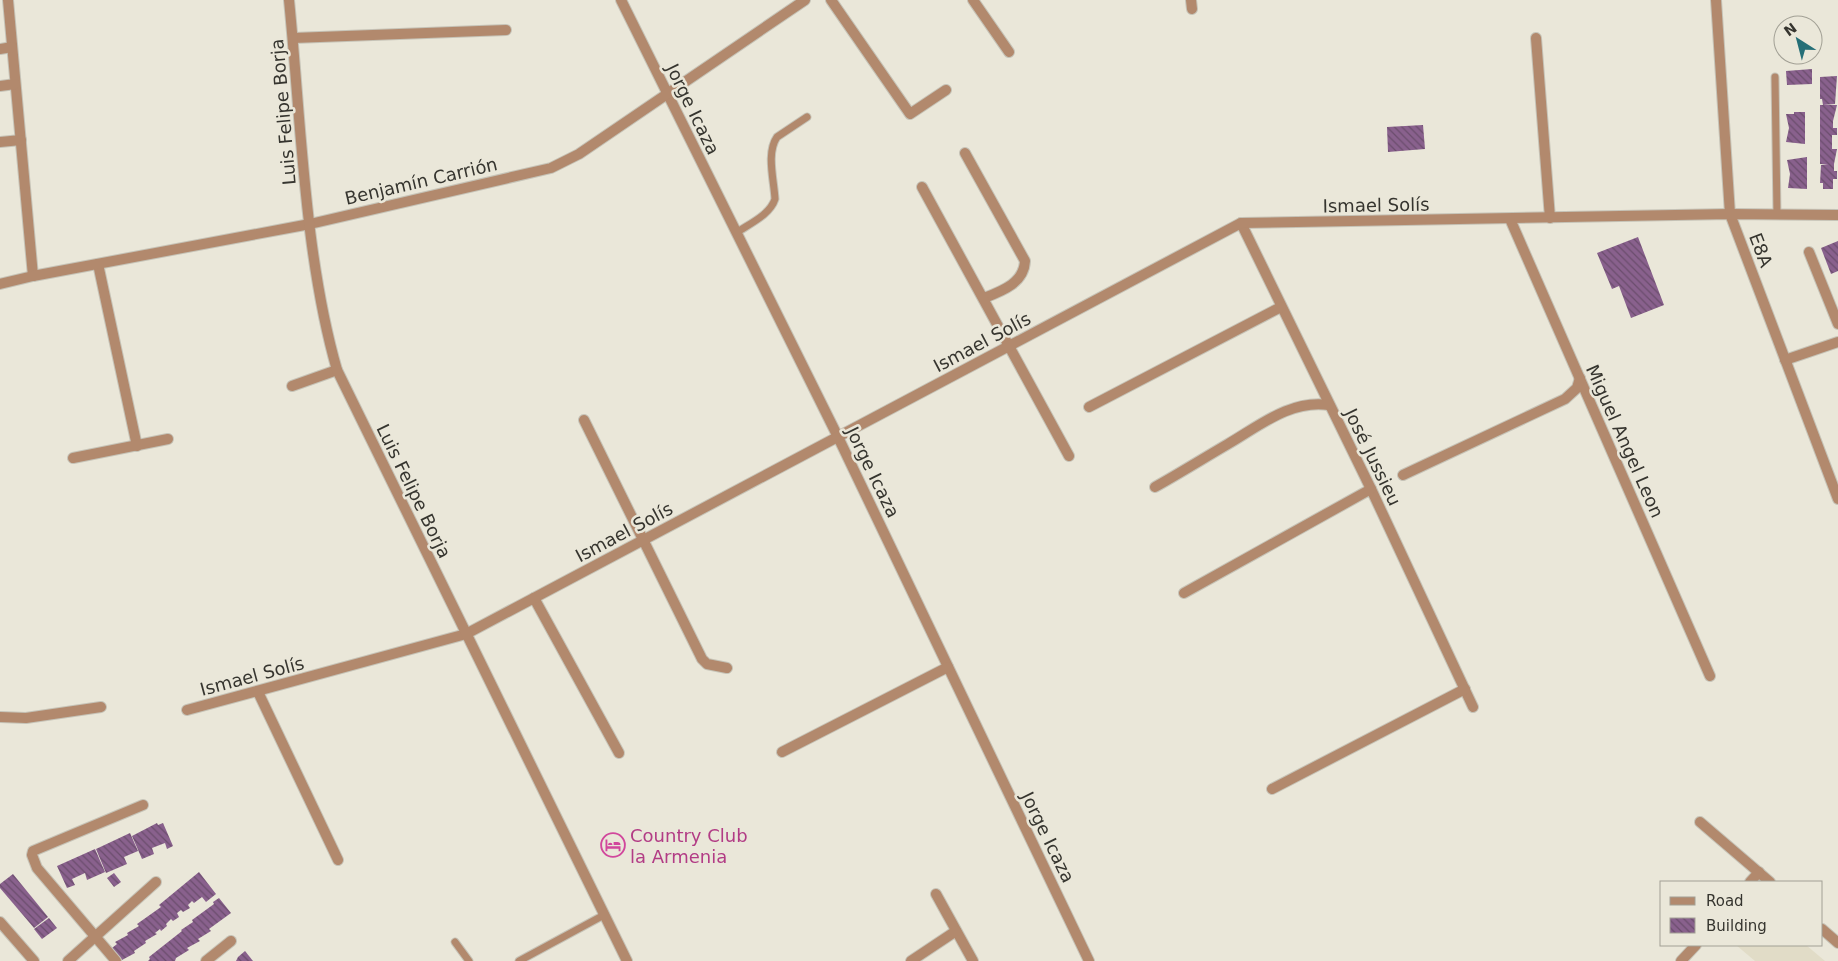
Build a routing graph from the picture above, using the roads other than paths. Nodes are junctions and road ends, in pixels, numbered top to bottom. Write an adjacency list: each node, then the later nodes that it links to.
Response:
1 (8, 0): 11 (street)
2 (289, 0): 9 (street, Luis Felipe Borja)
3 (621, 0): 18 (street, Jorge Icaza)
4 (805, 0): 18 (street, Benjamín Carrión)
5 (831, 0): 17 (street)
6 (973, 0): 13 (street)
7 (1716, 0): 24 (street, E8A)
8 (506, 30): 9 (street)
9 (293, 38): 30 (street, Luis Felipe Borja)
10 (1536, 38): 27 (street)
11 (12, 48): 12 (street); 15 (street)
12 (0, 49)
13 (1009, 52)
14 (1775, 78): 25 (lane)
15 (15, 84): 16 (street); 20 (street)
16 (0, 86)
17 (946, 90)
18 (667, 95): 30 (street, Benjamín Carrión); 31 (street, Jorge Icaza)
19 (807, 117): 31 (lane)
20 (21, 140): 21 (street); 34 (street)
21 (0, 142)
22 (965, 153): 36 (street)
23 (922, 187): 36 (street)
24 (1730, 214): 25 (street, Ismael Solís); 27 (street, Ismael Solís); 41 (street, E8A)
25 (1777, 214): 26 (street, Ismael Solís)
26 (1838, 215)
27 (1550, 218): 28 (street, Ismael Solís)
28 (1510, 219): 29 (street, Ismael Solís); 43 (street, Miguel Angel Leon)
29 (1241, 223): 37 (street, José Jussieu); 40 (street, Ismael Solís)
30 (310, 224): 33 (street, Benjamín Carrión); 42 (street, Luis Felipe Borja)
31 (736, 233): 48 (street, Jorge Icaza)
32 (1809, 252): 38 (street)
33 (98, 264): 34 (street, Benjamín Carrión); 50 (street)
34 (33, 276): 35 (street, Benjamín Carrión)
35 (0, 284)
36 (984, 298): 40 (street)
37 (1281, 307): 45 (street, José Jussieu); 46 (street)
38 (1838, 324)
39 (1838, 342): 41 (street)
40 (1010, 345): 48 (street, Ismael Solís); 51 (street)
41 (1785, 360): 56 (street, E8A)
42 (338, 370): 44 (street); 60 (street, Luis Felipe Borja)
43 (1580, 378): 53 (street); 63 (street, Miguel Angel Leon)
44 (292, 386)
45 (1330, 405): 54 (street); 55 (street, José Jussieu)
46 (1089, 407)
47 (584, 420): 57 (street)
48 (838, 437): 57 (street, Ismael Solís); 61 (street, Jorge Icaza)
49 (168, 439): 50 (street)
50 (137, 446): 52 (street)
51 (1069, 456)
52 (72, 458)
53 (1403, 475)
54 (1155, 487)
55 (1371, 489): 58 (street); 64 (street, José Jussieu)
56 (1838, 499)
57 (644, 539): 59 (street, Ismael Solís); 62 (street)
58 (1184, 593)
59 (534, 598): 60 (street, Ismael Solís); 71 (street)
60 (466, 634): 65 (street, Ismael Solís); 81 (street, Luis Felipe Borja)
61 (948, 667): 70 (street); 99 (street, Jorge Icaza)
62 (727, 668)
63 (1710, 676)
64 (1464, 689): 67 (street, José Jussieu); 72 (street)
65 (258, 692): 68 (street, Ismael Solís); 75 (street)
66 (101, 707): 69 (street)
67 (1473, 707)
68 (187, 710)
69 (0, 717)
70 (782, 752)
71 (619, 753)
72 (1272, 788)
73 (143, 805): 85 (street)
74 (1700, 822): 76 (street)
75 (338, 860)
76 (1759, 872): 77 (street); 78 (street)
77 (1751, 881)
78 (1769, 881)
79 (156, 882): 85 (street)
80 (936, 894): 84 (street)
81 (604, 915): 95 (lane); 96 (street, Luis Felipe Borja)
82 (1, 924): 90 (street)
83 (1823, 930): 88 (street)
84 (956, 931): 97 (street); 98 (street)
85 (96, 936): 91 (street); 92 (street)
86 (231, 941): 93 (street)
87 (454, 942): 94 (lane)
88 (1838, 943)
89 (1695, 946): 100 (street)
90 (34, 961)
91 (68, 961)
92 (116, 961)
93 (206, 961)
94 (469, 961)
95 (519, 961)
96 (627, 961)
97 (911, 961)
98 (973, 961)
99 (1089, 961)
100 (1681, 961)

